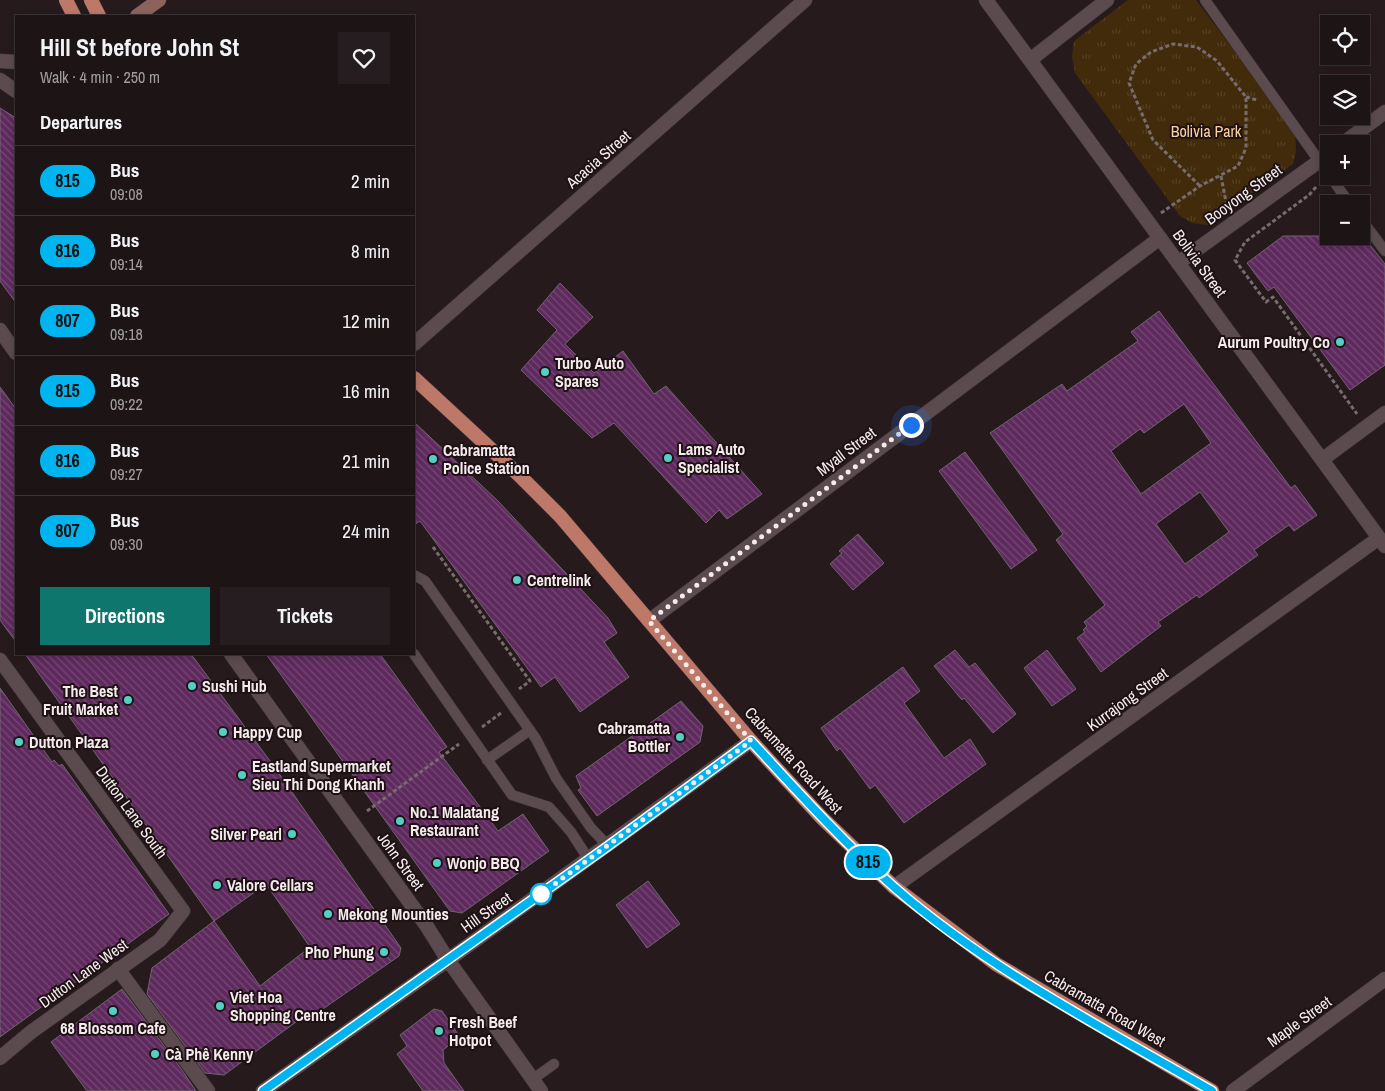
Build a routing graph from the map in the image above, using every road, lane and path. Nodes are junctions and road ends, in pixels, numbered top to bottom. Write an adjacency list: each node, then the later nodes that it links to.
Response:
1 (66, 0): 8 (main road)
2 (91, 0): 9 (main road)
3 (160, 0): 10 (main road)
4 (805, 0): 30 (street, Acacia Street)
5 (986, 0): 11 (street, Bolivia Street)
6 (1107, 0): 11 (street)
7 (1205, 0): 18 (lane)
8 (74, 15)
9 (98, 15)
10 (138, 15)
11 (1030, 60): 23 (street, Bolivia Street)
12 (0, 61): 13 (street)
13 (15, 62)
14 (0, 80): 15 (street)
15 (15, 89)
16 (1385, 112): 17 (street)
17 (1354, 135)
18 (1320, 152)
19 (1320, 160): 24 (street, Booyong Street)
20 (1221, 176): 21 (path); 21 (path); 24 (path)
21 (1200, 186): 23 (path)
22 (1316, 187): 34 (path)
23 (1148, 222): 26 (street, Bolivia Street)
24 (1231, 224): 28 (street, Booyong Street)
25 (1370, 231): 27 (lane)
26 (1160, 238): 28 (street, Bolivia Street); 39 (street, Myall Street)
27 (1385, 251)
28 (1178, 263): 35 (street, Bolivia Street)
29 (0, 330): 31 (street)
30 (415, 343)
31 (15, 352)
32 (415, 379): 39 (main road, Cabramatta Road West)
33 (1385, 414): 34 (street)
34 (1367, 427): 35 (street)
35 (1323, 459): 36 (street, Bolivia Street)
36 (1382, 542): 53 (street, Kurrajong Street)
37 (433, 547): 43 (path)
38 (415, 576): 46 (lane)
39 (649, 621): 47 (main road, Cabramatta Road West)
40 (232, 655): 55 (street, John Street)
41 (415, 655): 49 (lane)
42 (0, 660): 54 (street, Dutton Lane South)
43 (517, 691)
44 (504, 711): 45 (path)
45 (481, 727)
46 (530, 730): 49 (lane); 51 (lane)
47 (751, 741): 51 (street, Hill Street); 53 (main road, Cabramatta Road West)
48 (452, 749): 50 (path)
49 (487, 760): 52 (lane)
50 (367, 811)
51 (608, 846): 52 (street, Hill Street)
52 (589, 860): 55 (street, Hill Street)
53 (894, 887): 63 (main road, Cabramatta Road West)
54 (183, 912): 56 (street, Dutton Lane West)
55 (448, 960): 60 (street, John Street); 61 (street, Hill Street)
56 (118, 970): 58 (street, Dutton Lane West); 62 (street)
57 (1385, 979): 64 (street, Maple Street)
58 (0, 1058)
59 (554, 1064): 60 (lane)
60 (537, 1085)
61 (272, 1088)
62 (208, 1091)
63 (1212, 1091)
64 (1233, 1091)

